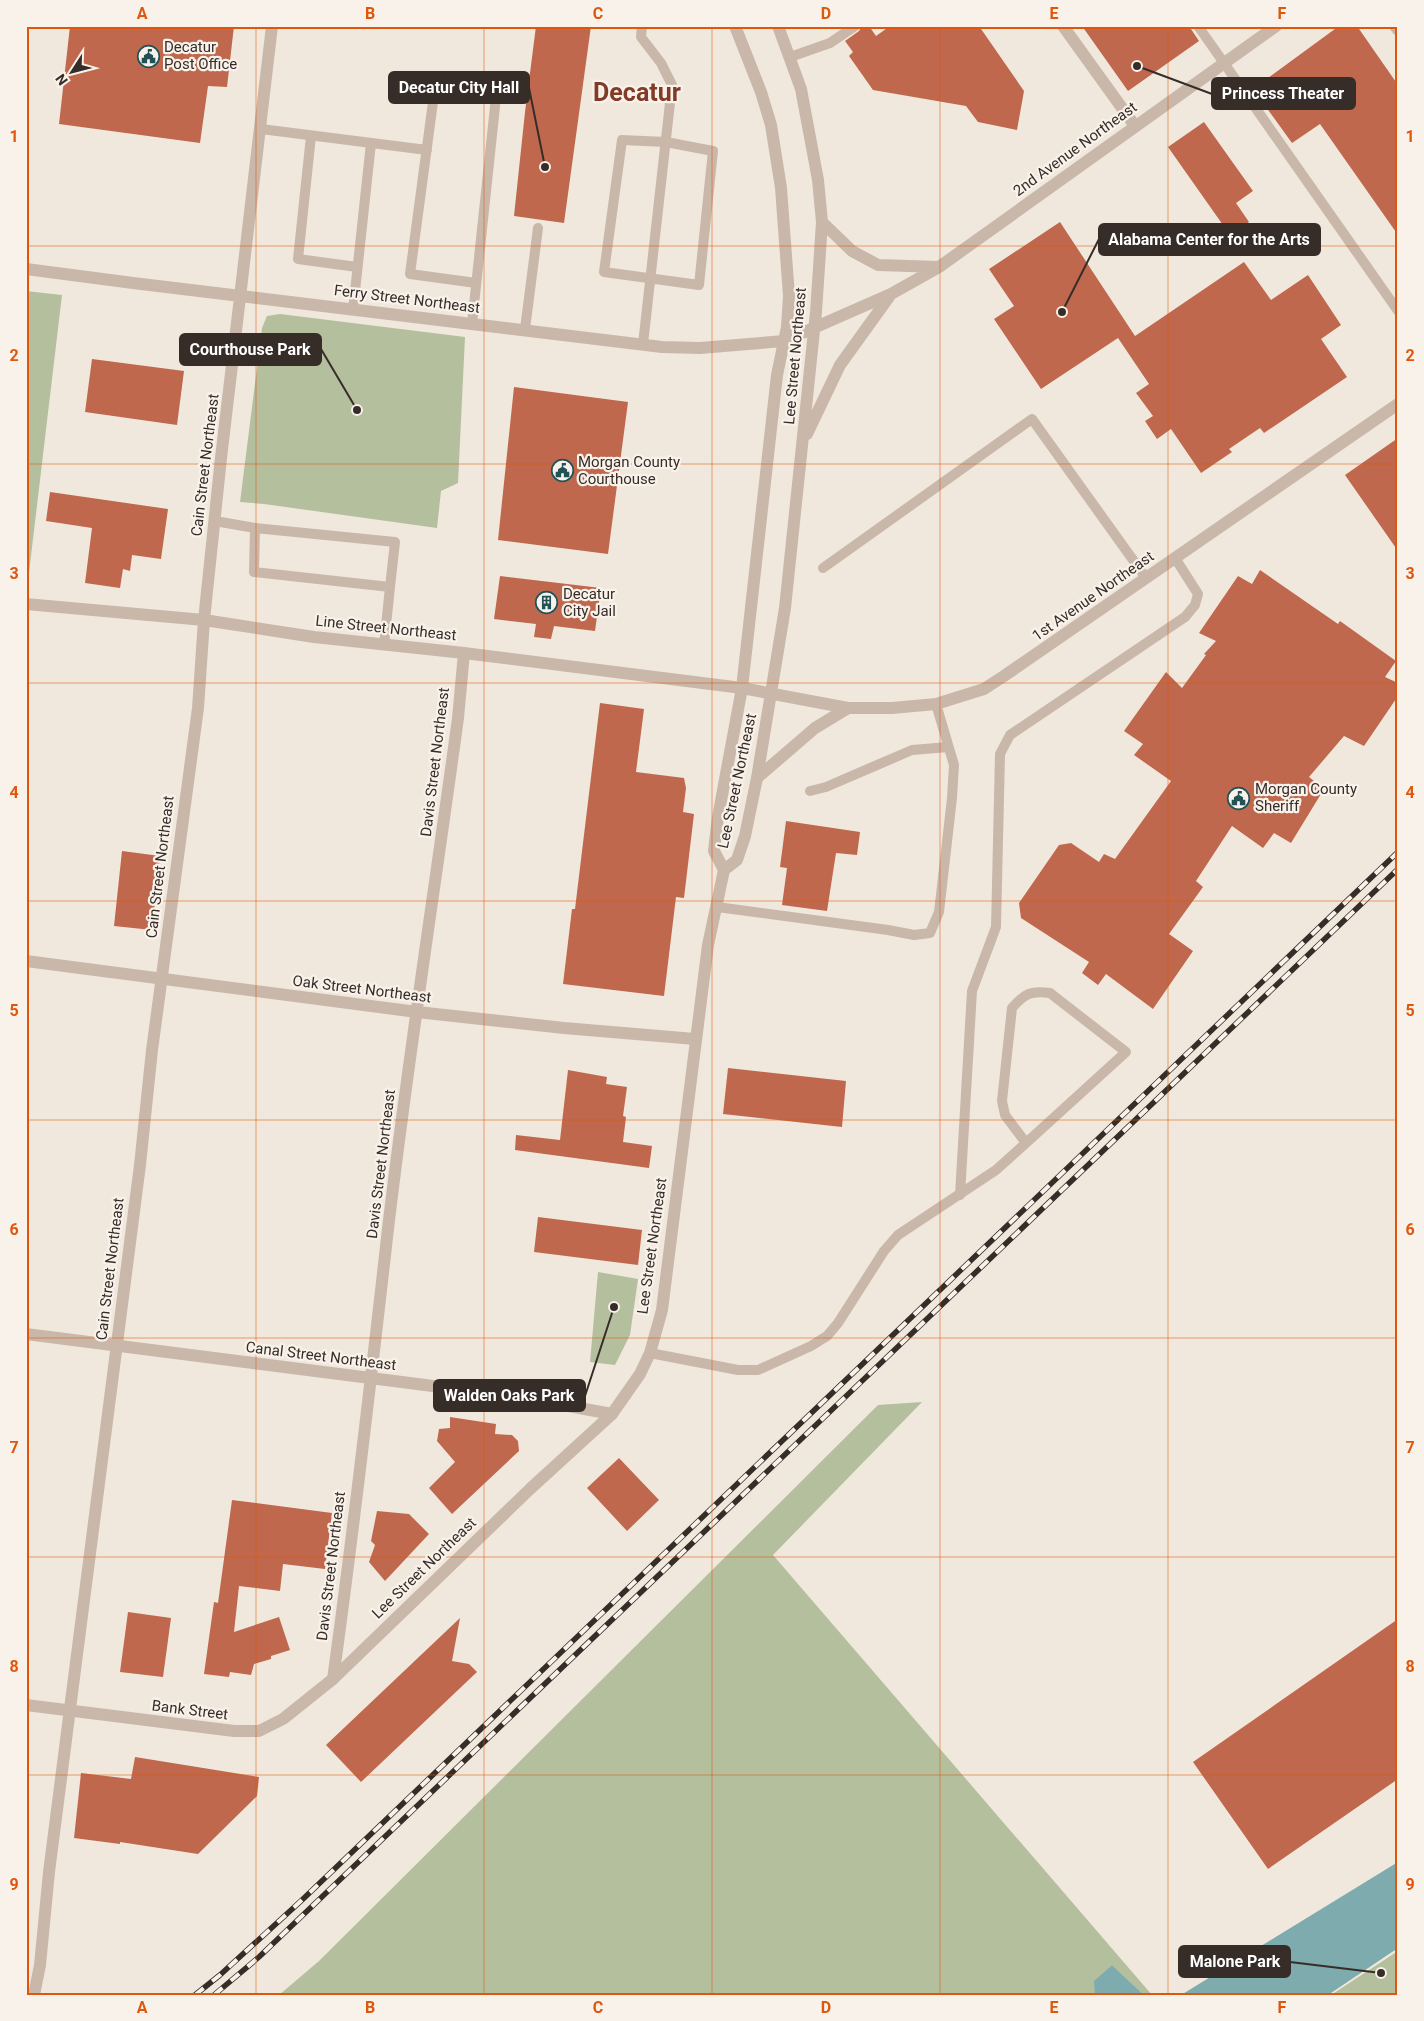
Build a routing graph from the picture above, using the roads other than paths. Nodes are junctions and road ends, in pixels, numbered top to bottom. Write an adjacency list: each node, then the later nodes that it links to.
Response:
1 (272, 26): 14 (street, Cain Street Northeast)
2 (642, 26): 16 (lane)
3 (735, 26): 33 (street, Lee Street Northeast)
4 (778, 26): 11 (street, Lee Street Northeast)
5 (856, 26): 11 (lane)
6 (1063, 26): 13 (street)
7 (1198, 26): 12 (lane)
8 (1276, 26): 12 (street, 2nd Avenue Northeast)
9 (1395, 26): 10 (street)
10 (1398, 30)
11 (790, 57): 19 (street, Lee Street Northeast)
12 (1223, 63): 13 (street, 2nd Avenue Northeast); 29 (lane)
13 (1135, 126): 22 (street, 2nd Avenue Northeast)
14 (261, 129): 15 (lane); 27 (street, Cain Street Northeast)
15 (310, 136): 17 (lane); 21 (lane)
16 (666, 142): 24 (lane); 24 (lane); 24 (lane)
17 (371, 143): 18 (lane); 21 (lane)
18 (427, 150): 25 (lane); 25 (lane)
19 (822, 222): 22 (street); 32 (street, Lee Street Northeast)
20 (538, 228): 31 (lane)
21 (357, 267): 28 (lane)
22 (939, 267): 26 (street, 2nd Avenue Northeast)
23 (26, 269): 27 (street, Ferry Street Northeast)
24 (651, 279): 34 (lane)
25 (476, 283): 30 (lane)
26 (891, 294): 32 (street, 2nd Avenue Northeast); 36 (street)
27 (239, 295): 28 (street, Ferry Street Northeast); 37 (street, Cain Street Northeast)
28 (353, 310): 30 (street, Ferry Street Northeast)
29 (1398, 311)
30 (472, 324): 31 (street, Ferry Street Northeast)
31 (525, 329): 34 (street, Ferry Street Northeast)
32 (813, 329): 33 (street, Ferry Street Northeast); 36 (street, Lee Street Northeast)
33 (784, 341): 34 (street, Ferry Street Northeast); 47 (street, Lee Street Northeast)
34 (643, 344)
35 (1398, 404): 39 (street, 1st Avenue Northeast)
36 (803, 443): 48 (street, Lee Street Northeast)
37 (215, 521): 38 (lane); 44 (street, Cain Street Northeast)
38 (255, 528): 42 (lane); 42 (lane)
39 (1175, 558): 41 (street, 1st Avenue Northeast); 61 (lane)
40 (823, 568): 41 (lane)
41 (1146, 578): 49 (street, 1st Avenue Northeast)
42 (390, 587): 45 (lane)
43 (26, 604): 44 (street, Line Street Northeast)
44 (204, 620): 45 (street, Line Street Northeast); 57 (street, Cain Street Northeast)
45 (384, 645): 46 (street, Line Street Northeast)
46 (464, 653): 47 (street, Line Street Northeast); 58 (street, Davis Street Northeast)
47 (742, 688): 48 (street); 54 (street, Lee Street Northeast)
48 (771, 692): 50 (street, 1st Avenue Northeast); 52 (street, Lee Street Northeast)
49 (936, 704): 50 (street, 1st Avenue Northeast); 51 (lane)
50 (848, 708): 52 (street)
51 (948, 747): 53 (lane); 55 (lane)
52 (757, 778): 54 (street, Lee Street Northeast)
53 (810, 791)
54 (724, 870): 55 (street, Lee Street Northeast)
55 (716, 907): 59 (street, Lee Street Northeast)
56 (26, 960): 57 (street, Oak Street Northeast)
57 (162, 979): 58 (street, Oak Street Northeast); 63 (street, Cain Street Northeast)
58 (417, 1012): 59 (street, Oak Street Northeast); 65 (street, Davis Street Northeast)
59 (695, 1040): 64 (street, Lee Street Northeast)
60 (1026, 1142): 60 (lane); 61 (lane)
61 (960, 1195): 64 (lane)
62 (26, 1334): 63 (street, Canal Street Northeast)
63 (117, 1346): 65 (street, Canal Street Northeast); 69 (street, Cain Street Northeast)
64 (650, 1353): 66 (street, Lee Street Northeast)
65 (371, 1378): 66 (street, Canal Street Northeast); 67 (street, Davis Street Northeast)
66 (612, 1414): 67 (street, Lee Street Northeast)
67 (333, 1679): 69 (street, Bank Street)
68 (26, 1705): 69 (street, Bank Street)
69 (70, 1711): 70 (street, Cain Street Northeast)
70 (34, 1995)

